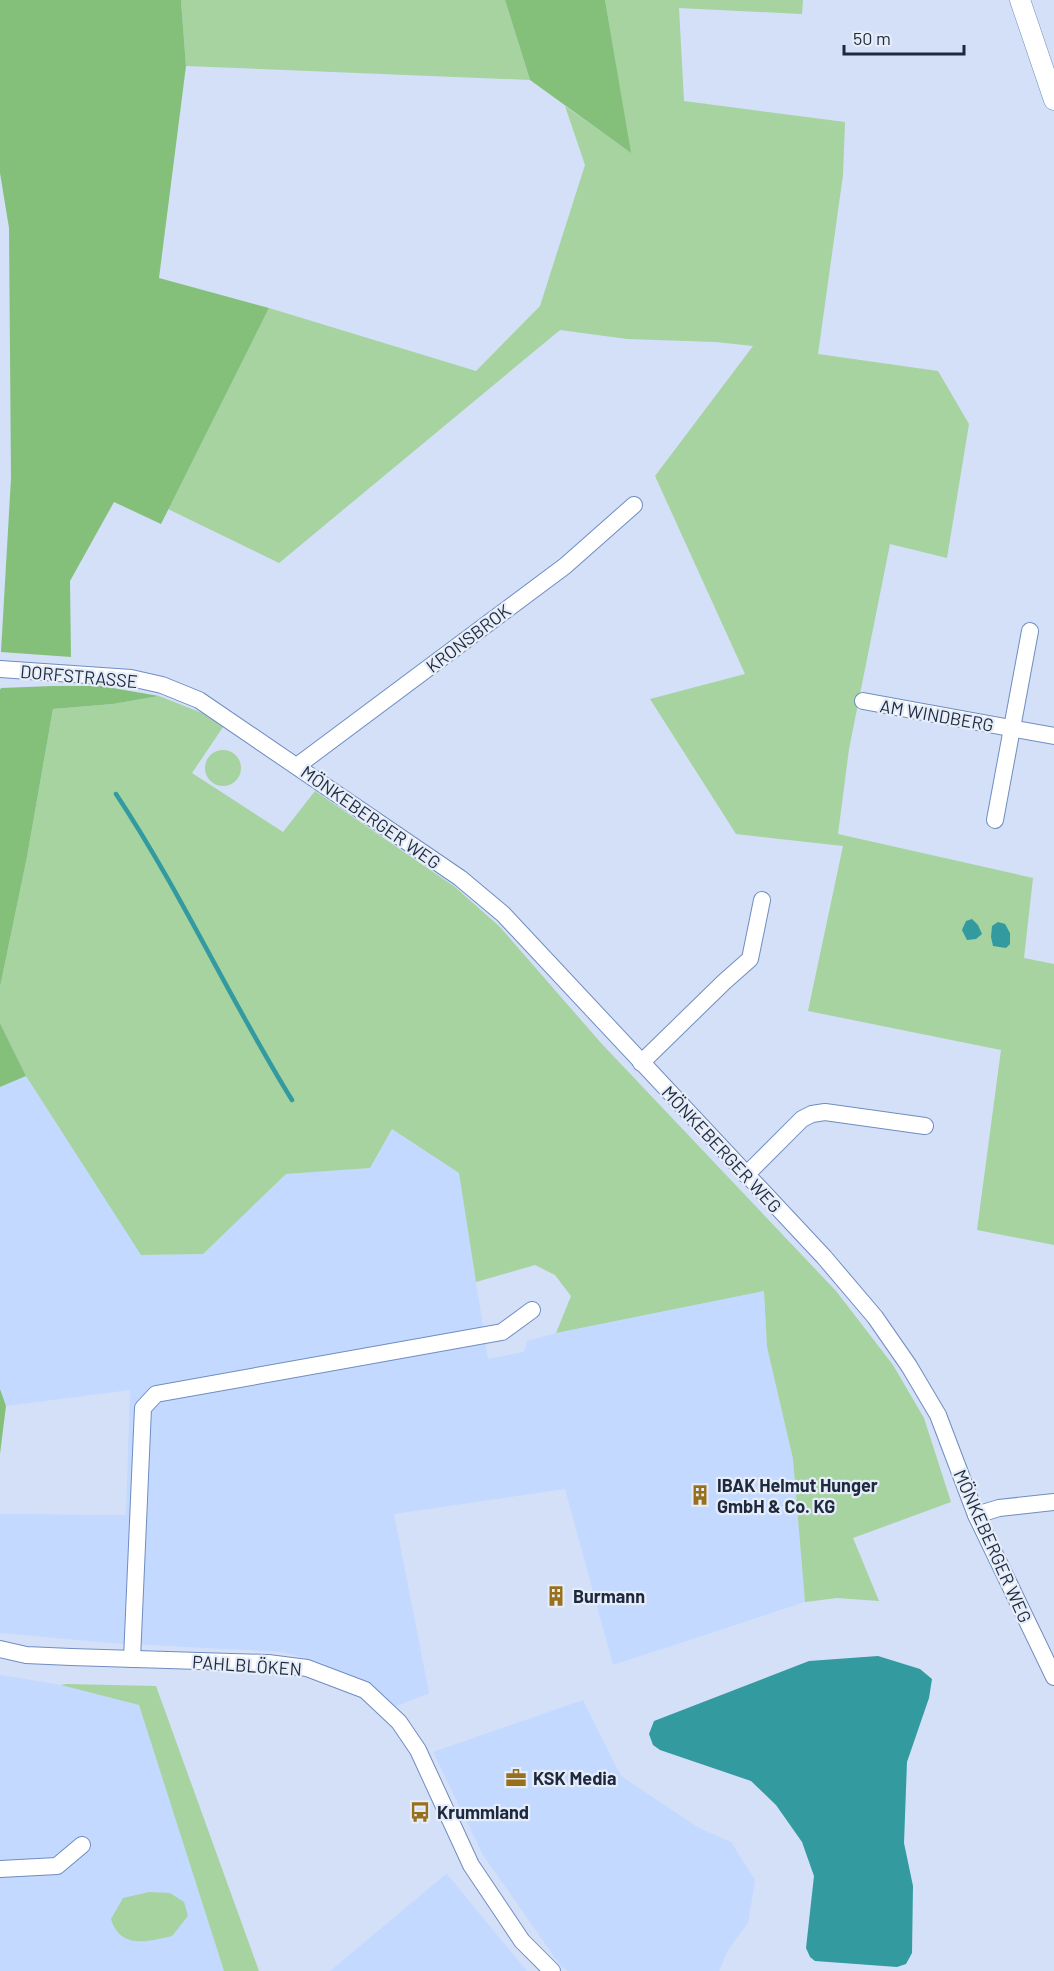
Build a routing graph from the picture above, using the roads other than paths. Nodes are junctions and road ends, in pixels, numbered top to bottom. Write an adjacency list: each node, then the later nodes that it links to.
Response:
1 (1020, 0): 2 (street)
2 (1054, 100)
3 (634, 505): 10 (street, KRONSBROK)
4 (1030, 631): 7 (street, AM WINDBERG)
5 (5, 670): 8 (street, DORFSTRASSE)
6 (863, 701): 7 (street, AM WINDBERG)
7 (1011, 728): 9 (street, AM WINDBERG); 11 (street, AM WINDBERG)
8 (252, 735): 10 (street, MÖNKEBERGER WEG)
9 (1054, 736)
10 (297, 766): 13 (street, MÖNKEBERGER WEG)
11 (995, 820)
12 (762, 900): 13 (street)
13 (641, 1063): 15 (street, MÖNKEBERGER WEG)
14 (925, 1126): 15 (street)
15 (746, 1175): 18 (street, MÖNKEBERGER WEG)
16 (532, 1310): 20 (street)
17 (1054, 1502): 18 (street)
18 (976, 1515): 21 (street, MÖNKEBERGER WEG)
19 (0, 1649): 20 (street, PAHLBLÖKEN)
20 (132, 1659): 24 (street, PAHLBLÖKEN)
21 (1054, 1677)
22 (82, 1845): 23 (street)
23 (0, 1869)
24 (552, 1971)

